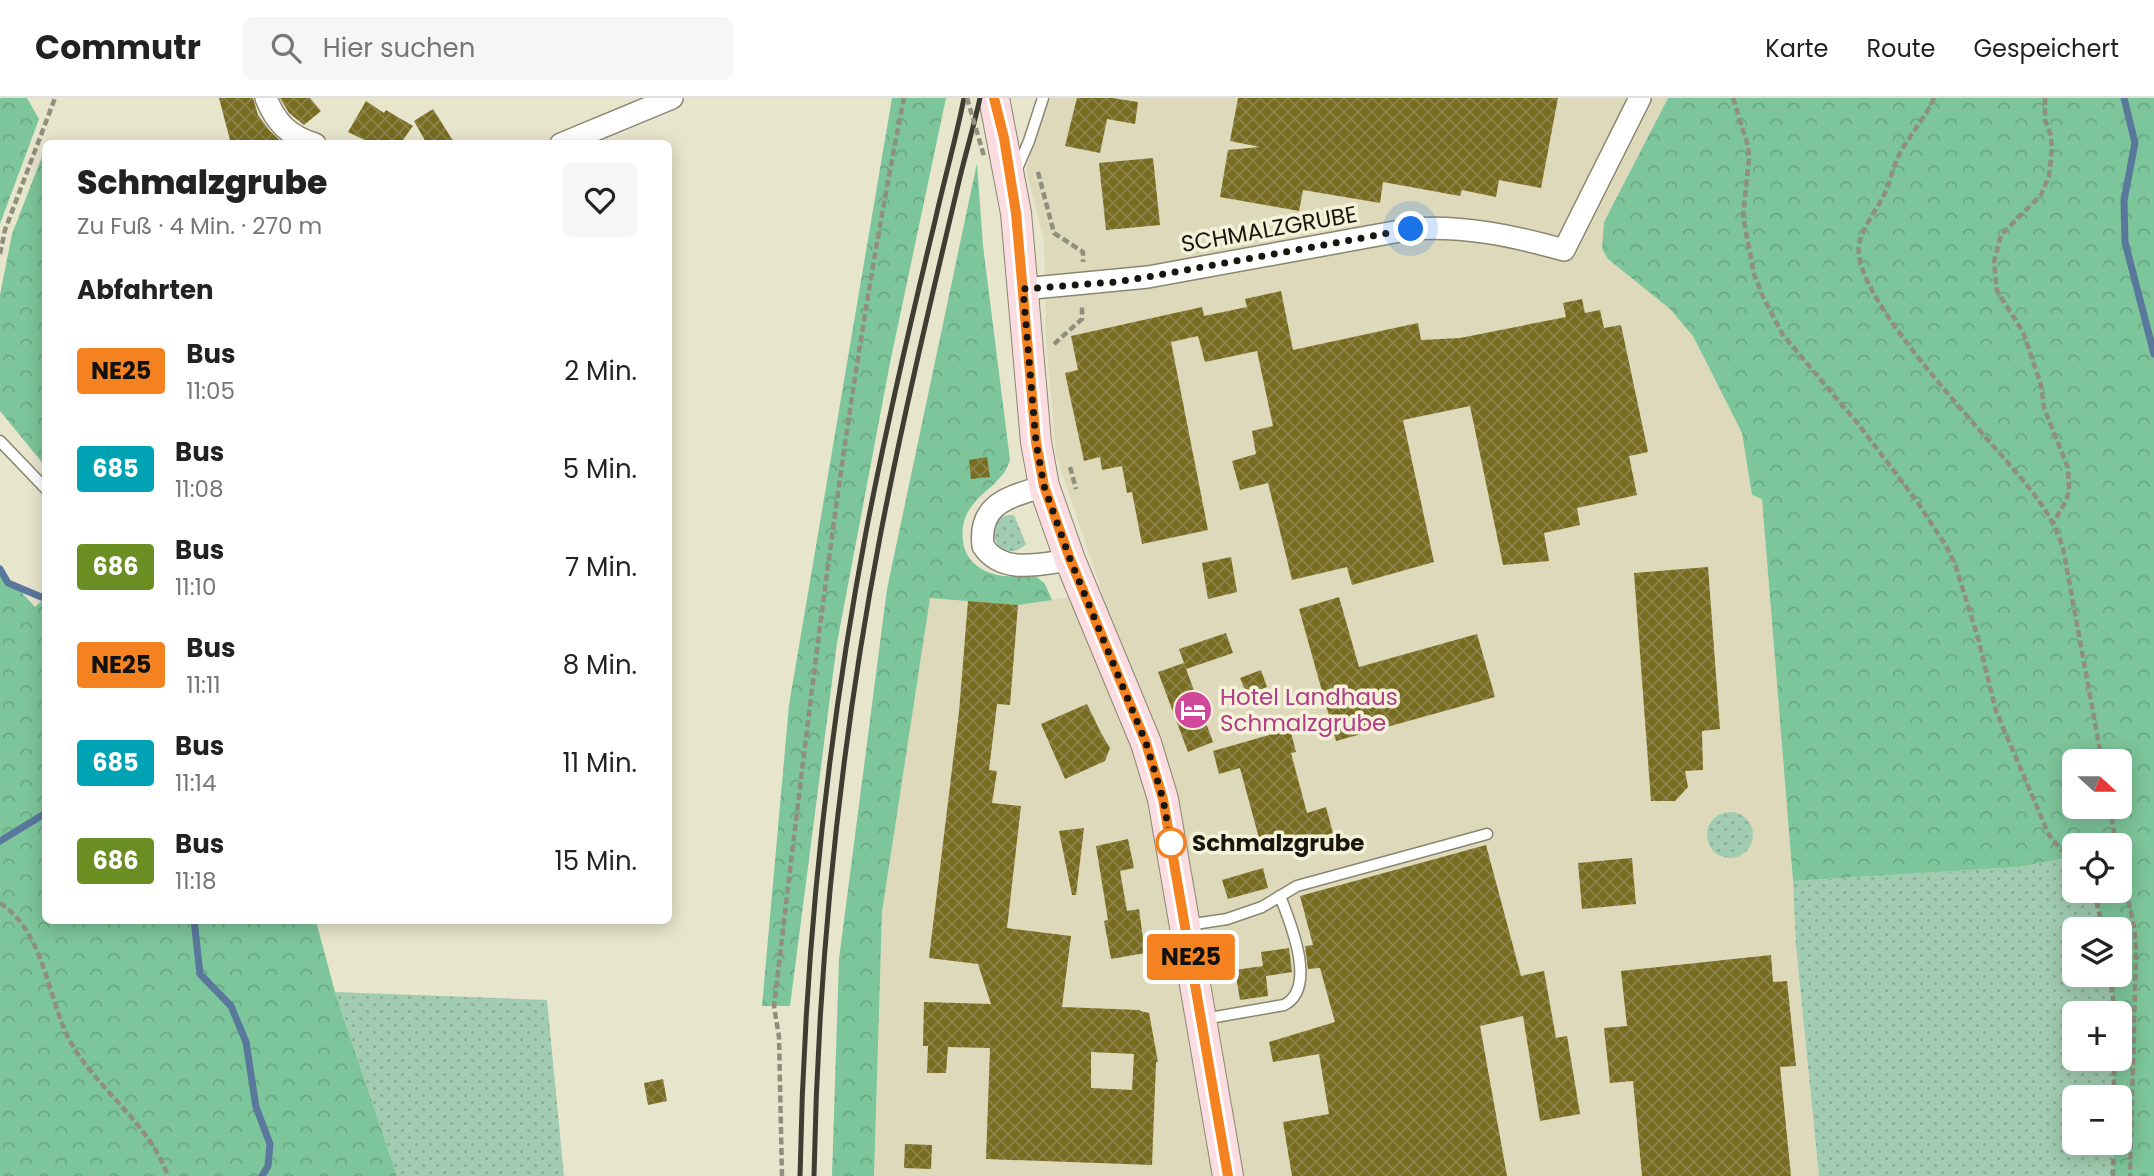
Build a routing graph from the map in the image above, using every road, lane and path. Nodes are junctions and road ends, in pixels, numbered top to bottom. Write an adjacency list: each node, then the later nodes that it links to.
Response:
1 (55, 98): 15 (path)
2 (266, 98): 12 (street)
3 (672, 98): 13 (street)
4 (904, 98): 36 (path)
5 (967, 98): 14 (path, bridge)
6 (995, 98): 14 (main road)
7 (1043, 98): 14 (lane)
8 (1640, 98): 16 (street, SCHMALZGRUBE)
9 (1732, 98): 28 (path)
10 (1934, 98): 24 (path)
11 (2045, 98): 24 (path)
12 (304, 140)
13 (571, 140)
14 (1006, 145): 16 (path); 17 (main road)
15 (0, 254)
16 (1083, 284): 17 (street, SCHMALZGRUBE); 18 (path)
17 (1023, 289): 22 (main road)
18 (1055, 356)
19 (0, 441): 21 (lane)
20 (1068, 461): 23 (path)
21 (42, 485)
22 (1044, 486): 25 (main road); 25 (street)
23 (1079, 499)
24 (2053, 523): 26 (path)
25 (1070, 559): 32 (main road)
26 (2100, 749)
27 (1487, 834): 29 (lane)
28 (2062, 851)
29 (1280, 896): 32 (lane); 33 (lane)
30 (0, 903): 35 (path)
31 (2129, 903): 39 (path)
32 (1185, 926): 33 (main road)
33 (1201, 1020): 37 (main road)
34 (2113, 1155): 38 (path)
35 (168, 1176)
36 (782, 1176)
37 (1228, 1176)
38 (2113, 1176)
39 (2130, 1176)

